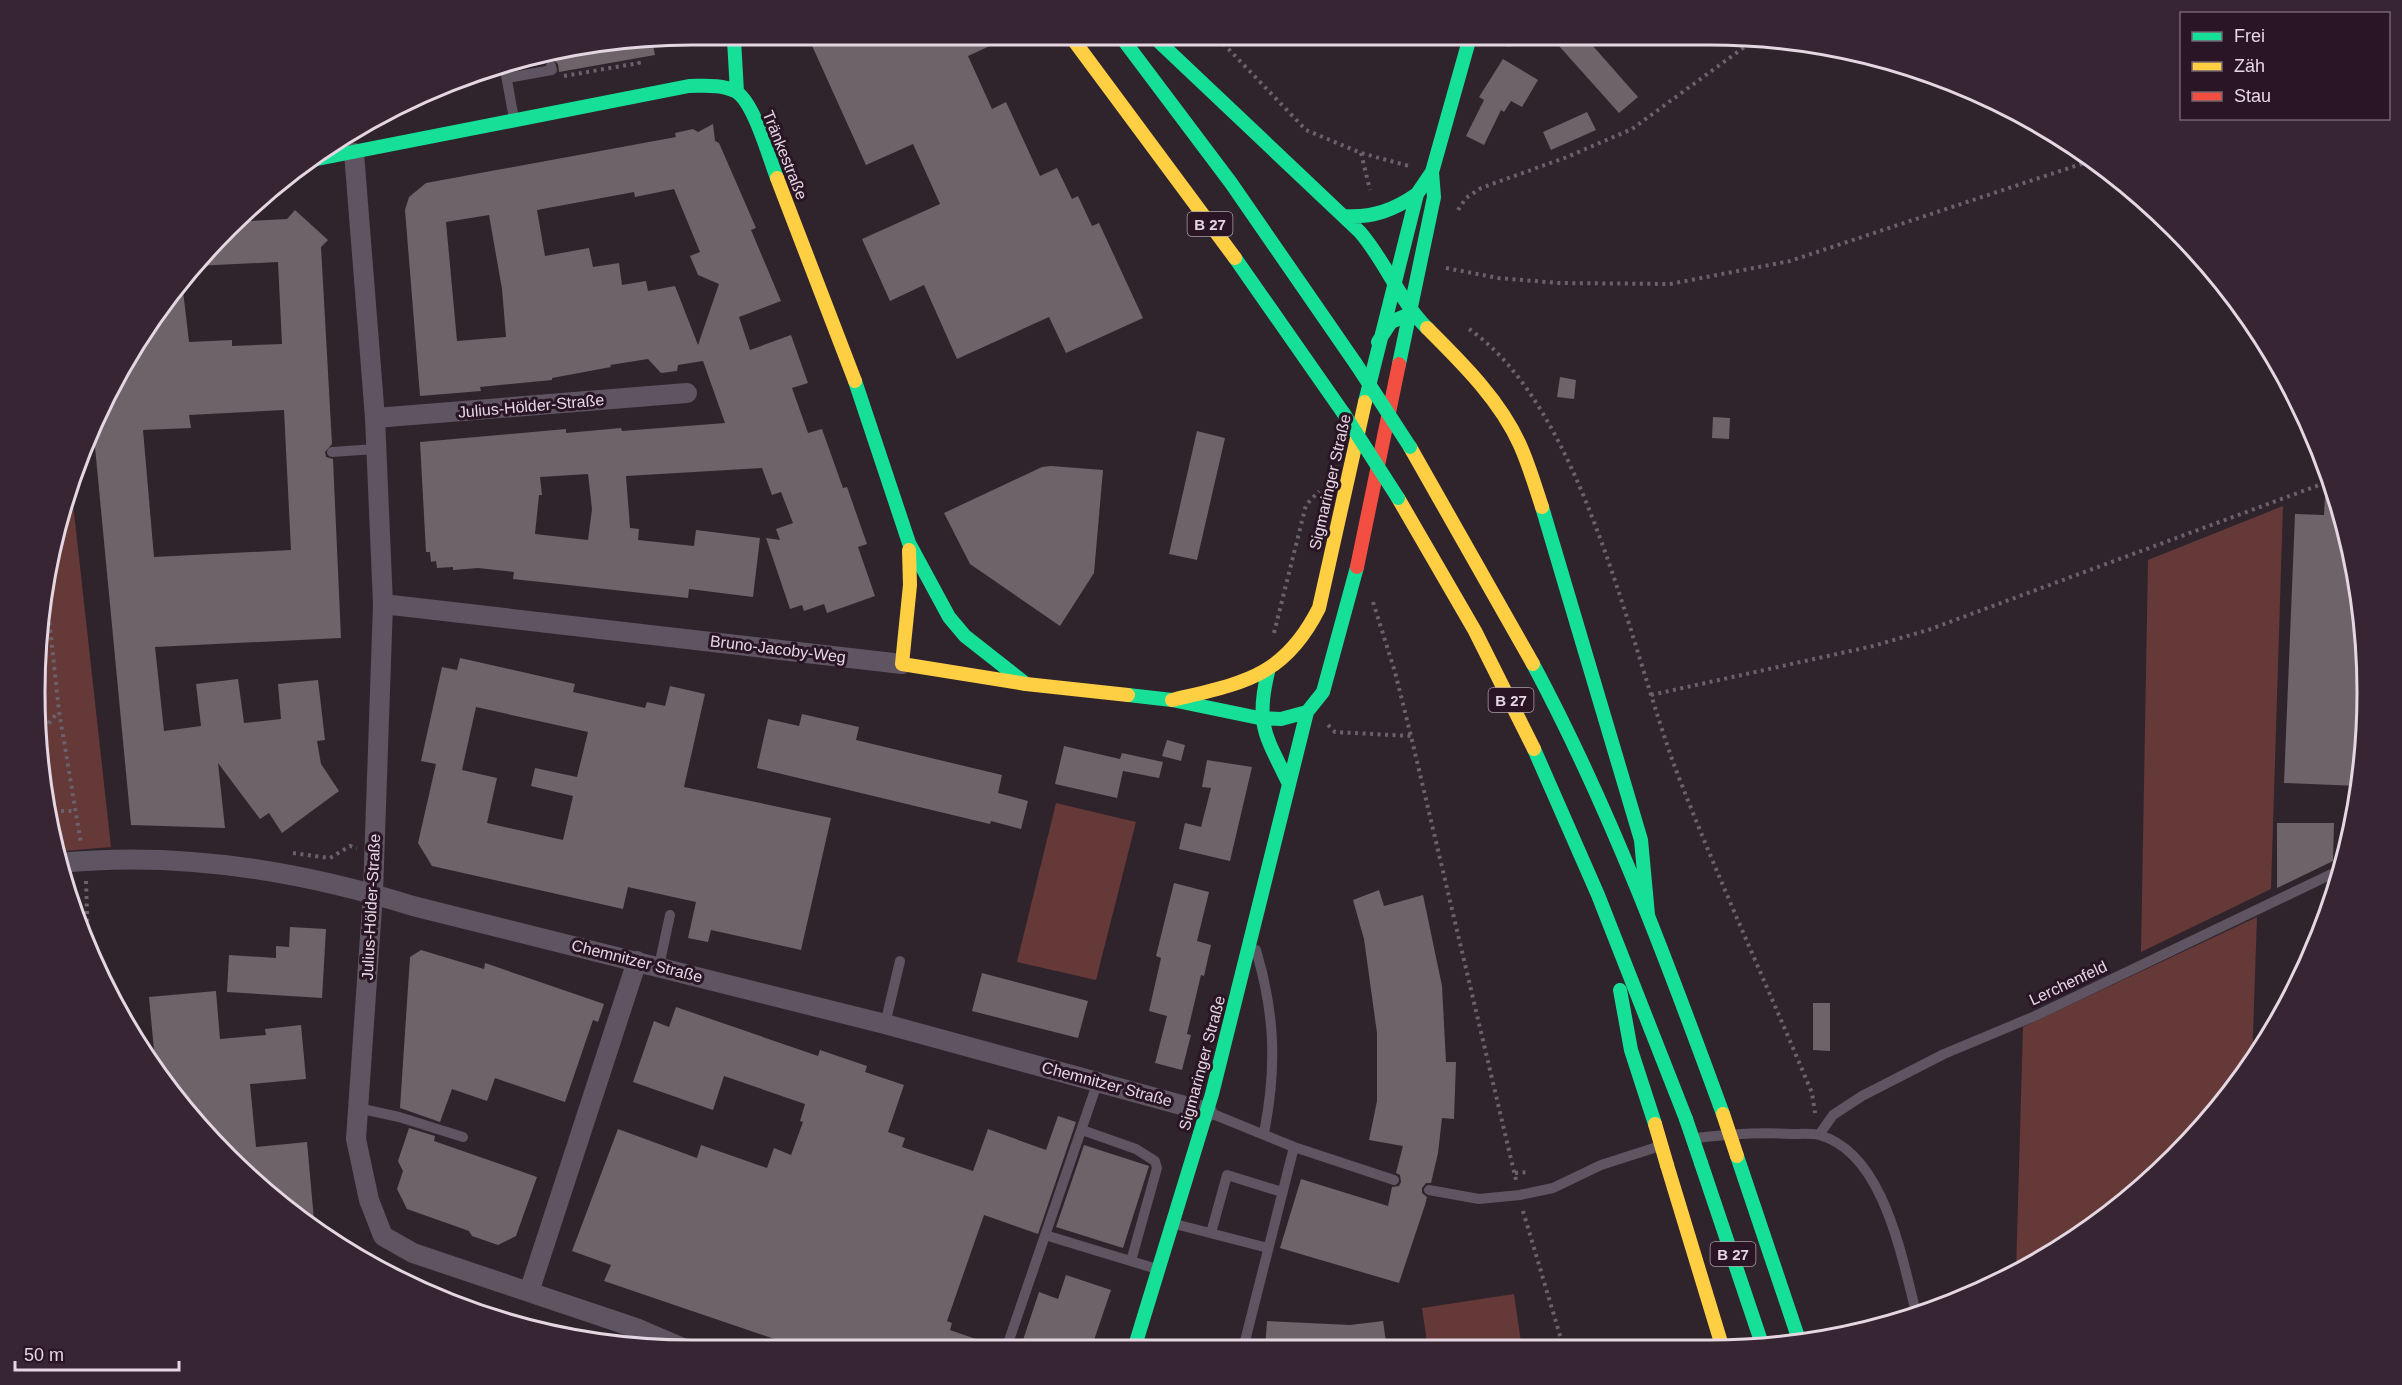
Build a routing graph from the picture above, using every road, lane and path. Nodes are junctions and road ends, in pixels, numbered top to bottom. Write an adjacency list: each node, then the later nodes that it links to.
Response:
1 (734, 45): 13 (main road)
2 (1077, 45): 57 (main road, B 27, bridge)
3 (1127, 45): 59 (main road, B 27, bridge)
4 (1162, 45): 20 (main road)
5 (1225, 45): 18 (path)
6 (1468, 45): 18 (main road, Sigmaringer Straße)
7 (1746, 46): 21 (path)
8 (637, 58): 10 (path)
9 (551, 66): 12 (lane)
10 (617, 67)
11 (506, 73): 12 (lane)
12 (507, 78): 14 (lane)
13 (737, 92): 14 (main road); 34 (main road, Tränkestraße)
14 (515, 122): 15 (main road)
15 (354, 153): 16 (main road); 30 (street, Julius-Hölder-Straße)
16 (330, 156)
17 (2082, 163): 23 (path)
18 (1432, 172): 19 (main road, Sigmaringer Straße); 26 (main road, Sigmaringer Straße)
19 (1417, 194): 20 (main road); 25 (main road, Sigmaringer Straße)
20 (1344, 216): 25 (main road)
21 (1456, 220)
22 (1449, 257): 23 (path)
23 (1446, 268): 24 (path)
24 (1444, 278)
25 (1395, 279): 26 (main road); 28 (main road, Sigmaringer Straße)
26 (1412, 313): 28 (main road); 44 (main road, Sigmaringer Straße); 59 (main road, B 27)
27 (1464, 326): 41 (path)
28 (1378, 342): 39 (main road, Sigmaringer Straße)
29 (687, 393): 30 (street, Julius-Hölder-Straße)
30 (375, 418): 31 (street, Julius-Hölder-Straße)
31 (376, 449): 32 (lane); 36 (street, Julius-Hölder-Straße)
32 (332, 452)
33 (2323, 485): 41 (path)
34 (909, 543): 38 (main road, Tränkestraße); 40 (main road, Tränkestraße)
35 (1370, 597): 47 (path)
36 (383, 604): 38 (street, Bruno-Jacoby-Weg); 52 (street, Julius-Hölder-Straße)
37 (49, 622): 43 (path)
38 (902, 664): 40 (main road, Bruno-Jacoby-Weg)
39 (1268, 672): 42 (main road, Bruno-Jacoby-Weg); 45 (main road)
40 (1026, 684): 42 (main road, Bruno-Jacoby-Weg)
41 (1651, 694): 71 (path)
42 (1172, 700): 45 (main road, Bruno-Jacoby-Weg)
43 (59, 711): 46 (path); 50 (path)
44 (1307, 712): 45 (main road, Bruno-Jacoby-Weg); 47 (path); 48 (main road, Sigmaringer Straße)
45 (1259, 718): 48 (main road)
46 (46, 727)
47 (1412, 736): 75 (path)
48 (1288, 782): 61 (main road, Sigmaringer Straße)
49 (56, 811): 50 (path)
50 (74, 811): 53 (path)
51 (282, 851): 52 (path)
52 (374, 852): 56 (street, Julius-Hölder-Straße)
53 (83, 861): 54 (street, Chemnitzer Straße); 56 (street, Chemnitzer Straße); 60 (path)
54 (68, 862)
55 (2331, 874): 71 (lane, Lerchenfeld)
56 (373, 893): 62 (street, Chemnitzer Straße); 67 (street, Julius-Hölder-Straße)
57 (1605, 911): 90 (main road, B 27, bridge); 95 (main road, bridge)
58 (670, 915): 64 (lane)
59 (1648, 915): 88 (main road, B 27, bridge)
60 (86, 920)
61 (1252, 938): 68 (main road, Sigmaringer Straße); 70 (lane)
62 (637, 961): 64 (street, Chemnitzer Straße); 86 (street)
63 (900, 961): 65 (lane)
64 (659, 966): 65 (street, Chemnitzer Straße)
65 (885, 1024): 66 (street, Chemnitzer Straße)
66 (1098, 1081): 68 (street, Chemnitzer Straße); 69 (lane)
67 (358, 1108): 72 (lane); 86 (street, Julius-Hölder-Straße)
68 (1208, 1112): 70 (lane); 80 (main road, Sigmaringer Straße)
69 (1082, 1130): 82 (lane); 84 (lane)
70 (1264, 1133): 73 (lane)
71 (1819, 1135): 79 (lane); 87 (lane)
72 (463, 1137)
73 (1294, 1147): 76 (lane); 78 (lane)
74 (1528, 1172): 75 (path)
75 (1515, 1173): 79 (path)
76 (1394, 1180)
77 (1429, 1191): 79 (lane)
78 (1282, 1192): 81 (lane); 83 (lane)
79 (1520, 1195): 94 (path)
80 (1175, 1224): 81 (lane); 85 (main road, Sigmaringer Straße)
81 (1210, 1233): 83 (lane)
82 (1046, 1235): 84 (lane); 91 (lane)
83 (1268, 1248): 93 (lane)
84 (1131, 1261): 85 (lane)
85 (1160, 1270): 92 (main road, Sigmaringer Straße)
86 (529, 1292): 89 (street, Julius-Hölder-Straße)
87 (1915, 1307)
88 (1797, 1334)
89 (632, 1337)
90 (1760, 1338)
91 (1009, 1340)
92 (1137, 1340)
93 (1245, 1340)
94 (1561, 1340)
95 (1720, 1340)

